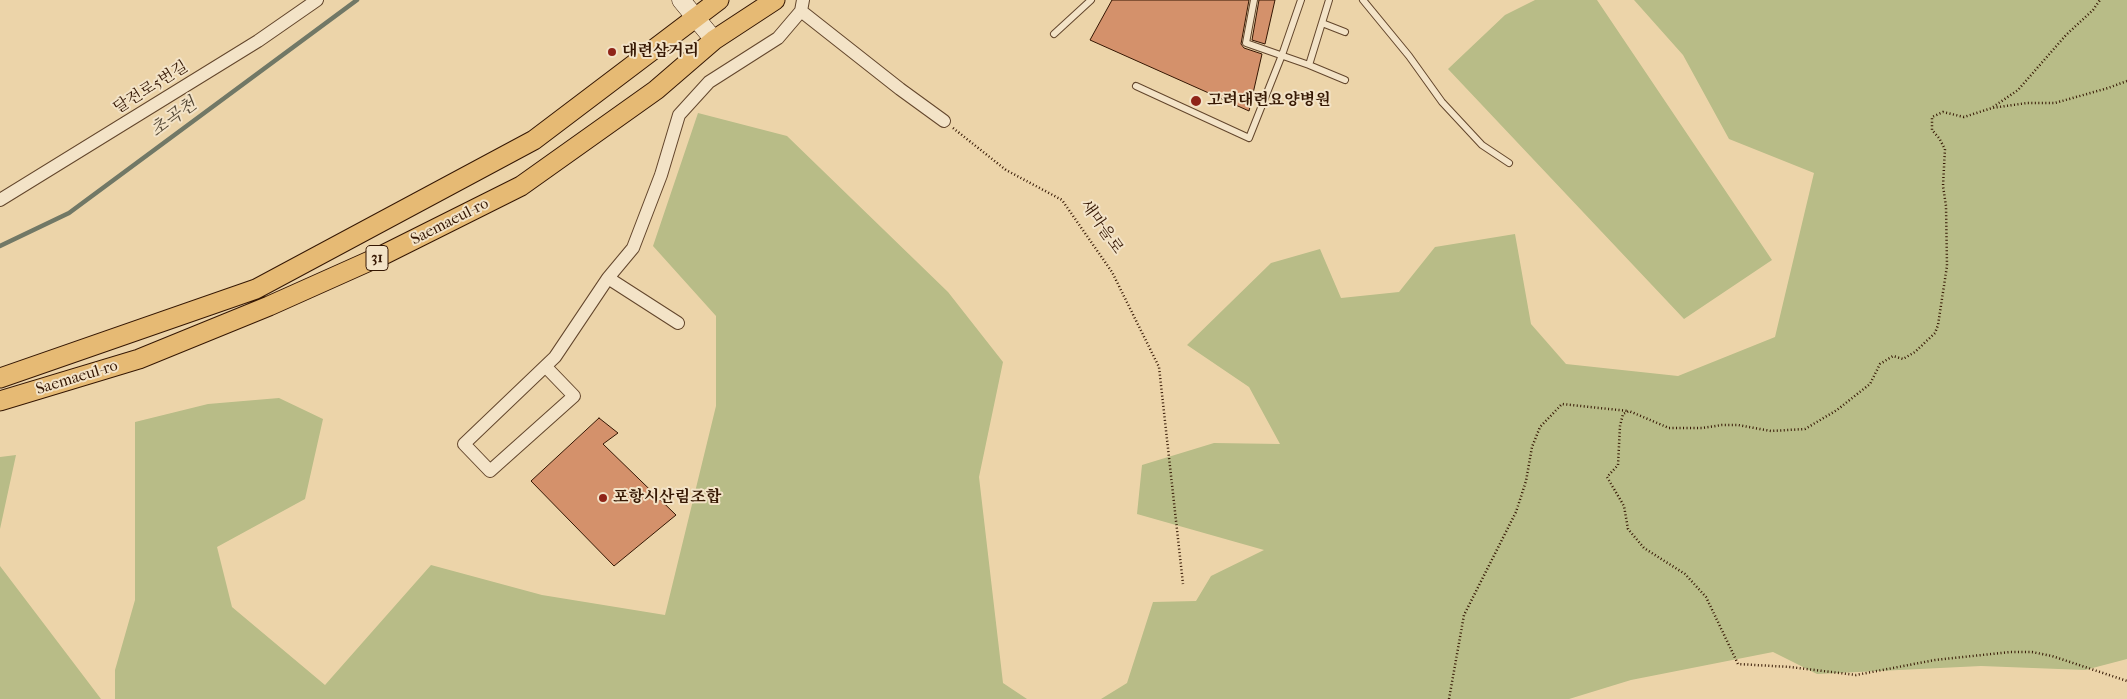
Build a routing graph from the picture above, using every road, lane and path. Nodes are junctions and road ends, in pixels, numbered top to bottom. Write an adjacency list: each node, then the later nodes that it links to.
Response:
1 (317, 0): 25 (street, 달전로5번길)
2 (681, 0): 12 (street)
3 (719, 0): 12 (main road, Saemaeul-ro / 31)
4 (775, 0): 16 (main road, Saemaeul-ro / 31)
5 (1092, 0): 15 (lane)
6 (1254, 0): 17 (lane)
7 (1301, 0): 17 (lane)
8 (1328, 0): 13 (lane)
9 (1363, 0): 24 (lane)
10 (2100, 0): 22 (path)
11 (802, 6): 23 (street); 26 (street)
12 (695, 16): 16 (street); 29 (main road, Saemaeul-ro / 31)
13 (1322, 23): 14 (lane); 18 (lane)
14 (1346, 32)
15 (1054, 34)
16 (714, 40): 30 (main road, Saemaeul-ro / 31)
17 (1282, 55): 18 (lane); 21 (lane)
18 (1309, 64): 19 (lane)
19 (1345, 80)
20 (2127, 81): 22 (path)
21 (1136, 86)
22 (1992, 108): 31 (path)
23 (944, 121): 32 (path, 새마을로)
24 (1509, 163)
25 (0, 200)
26 (608, 278): 27 (street); 28 (street)
27 (678, 323)
28 (546, 367): 28 (street)
29 (0, 378)
30 (0, 401)
31 (1629, 411): 33 (path); 34 (path)
32 (1183, 584)
33 (2127, 681)
34 (1449, 699)

